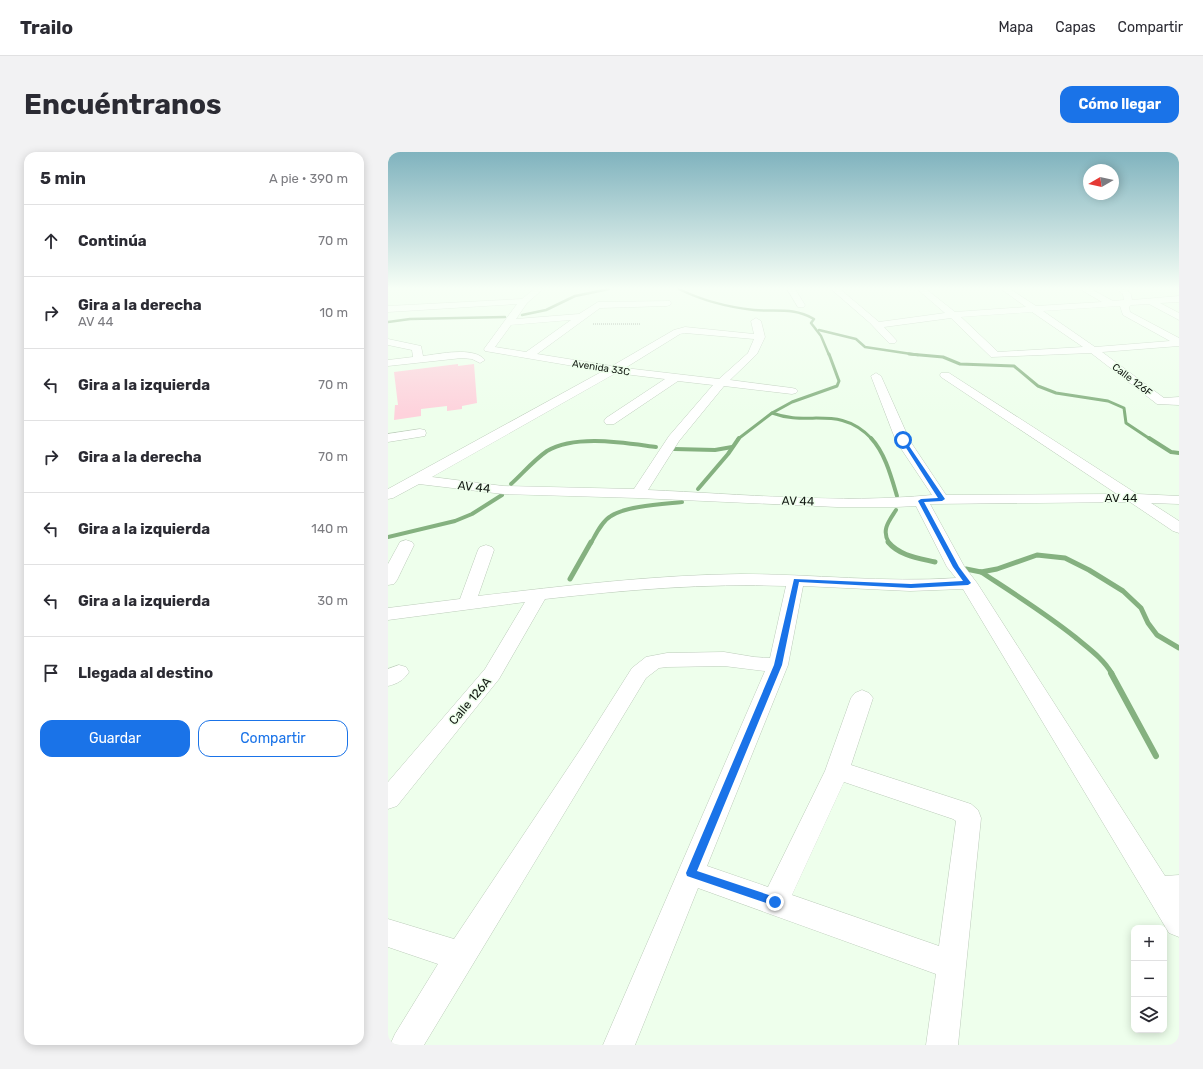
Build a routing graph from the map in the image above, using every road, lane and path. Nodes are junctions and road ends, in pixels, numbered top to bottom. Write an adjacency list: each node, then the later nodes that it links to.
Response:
1 (503, 331): 15 (street, Avenida 33C)
2 (562, 331): 15 (street)
3 (682, 331): 19 (street)
4 (692, 331): 10 (street)
5 (758, 331): 10 (street)
6 (882, 331): 11 (street)
7 (969, 331): 14 (street)
8 (1066, 331): 14 (street, Calle 126F)
9 (1159, 331): 13 (street)
10 (760, 337): 23 (street)
11 (892, 341)
12 (388, 342): 16 (street)
13 (1179, 342): 14 (street)
14 (1093, 350): 25 (street, Calle 126F)
15 (529, 355): 19 (street, Avenida 33C)
16 (418, 359): 17 (street); 18 (street)
17 (480, 360)
18 (388, 363)
19 (614, 370): 22 (street, Avenida 33C); 29 (street)
20 (945, 375): 32 (street)
21 (876, 376): 33 (street)
22 (674, 378): 23 (street, Avenida 33C); 26 (street)
23 (721, 383): 24 (street, Avenida 33C); 30 (street)
24 (792, 391)
25 (1179, 401)
26 (610, 421)
27 (420, 433): 28 (street)
28 (388, 438)
29 (417, 480): 30 (street, AV 44); 31 (street)
30 (638, 494): 35 (street, AV 44)
31 (388, 495)
32 (1132, 498): 33 (street, AV 44); 34 (street, AV 44); 36 (street)
33 (942, 499): 35 (street, AV 44)
34 (1179, 500)
35 (921, 501): 41 (street)
36 (1179, 528)
37 (406, 545): 39 (street)
38 (486, 550): 43 (street)
39 (388, 580)
40 (796, 580): 41 (street); 42 (street); 45 (street)
41 (968, 583): 50 (street)
42 (539, 594): 43 (street); 48 (street, Calle 126A)
43 (467, 603): 44 (street)
44 (388, 614)
45 (778, 665): 49 (street); 54 (street)
46 (862, 698): 47 (street)
47 (837, 771): 51 (street); 55 (street)
48 (388, 799)
49 (691, 873): 51 (street); 57 (street)
50 (1169, 889): 52 (street)
51 (775, 902): 55 (street)
52 (1179, 923)
53 (388, 933): 54 (street)
54 (460, 956): 56 (street)
55 (952, 965): 58 (street)
56 (406, 1045)
57 (619, 1045)
58 (942, 1045)

